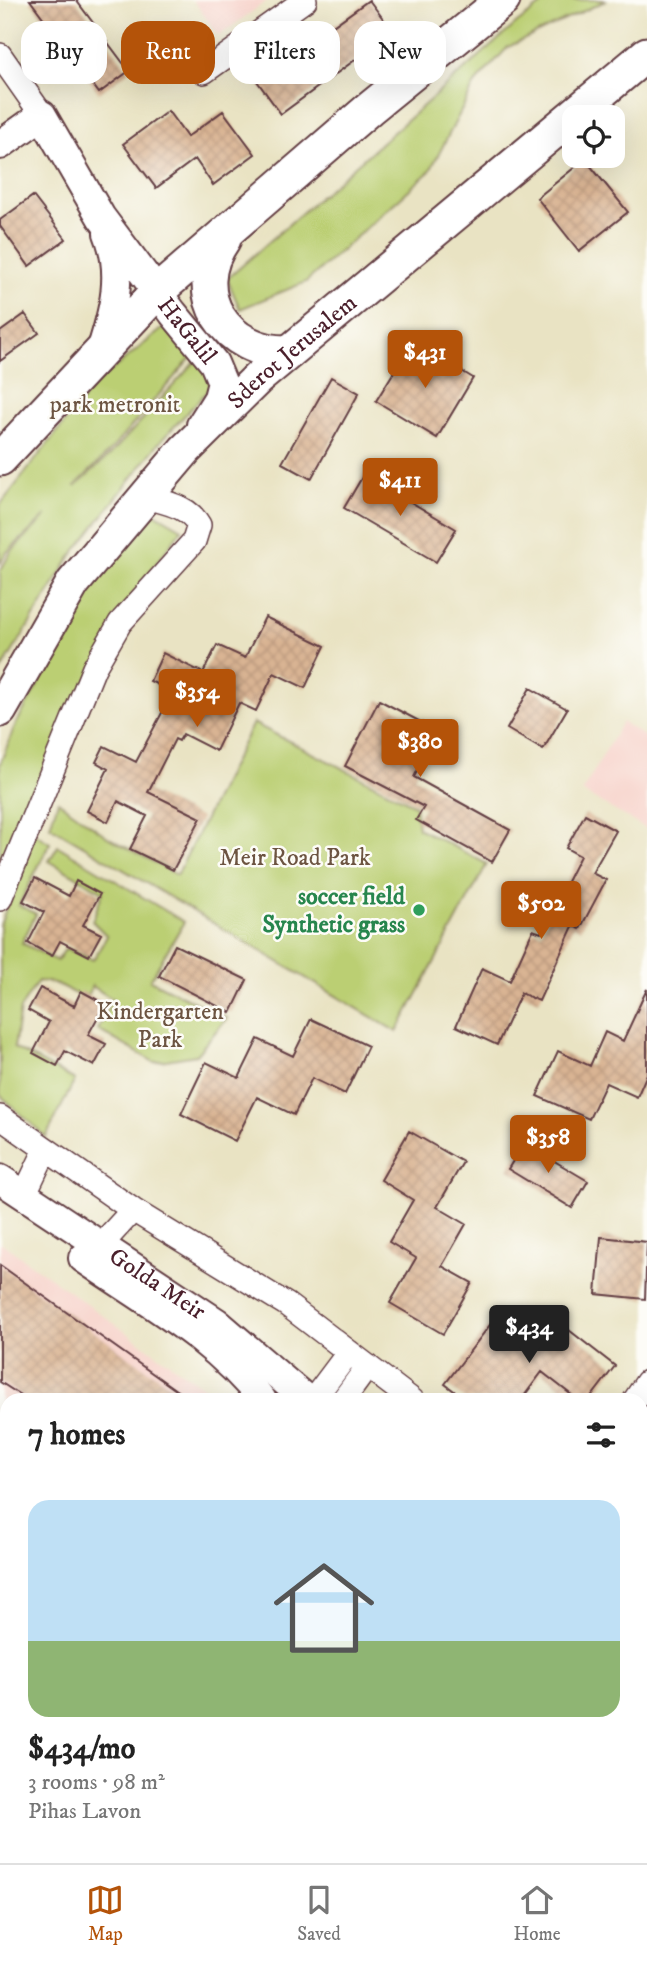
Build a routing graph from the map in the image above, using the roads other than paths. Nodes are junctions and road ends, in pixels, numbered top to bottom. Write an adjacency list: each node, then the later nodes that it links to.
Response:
1 (305, 0): 5 (street)
2 (503, 0): 9 (main road)
3 (647, 54): 12 (main road, Sderot Jerusalem)
4 (0, 55): 6 (street, HaGalil)
5 (215, 64)
6 (42, 115): 7 (street); 8 (street, HaGalil)
7 (0, 145)
8 (101, 217): 10 (street, HaGalil); 11 (street, HaGalil)
9 (231, 229): 10 (main road); 12 (main road)
10 (158, 291): 11 (main road); 13 (street, HaGalil)
11 (101, 351): 14 (main road)
12 (289, 352): 13 (main road, Sderot Jerusalem)
13 (186, 450): 15 (main road, Sderot Jerusalem)
14 (0, 459)
15 (147, 497): 16 (main road, Sderot Jerusalem); 17 (street)
16 (0, 710)
17 (0, 899)
18 (0, 1117): 19 (street)
19 (46, 1149): 21 (street); 22 (street)
20 (0, 1179): 21 (street, Golda Meir)
21 (12, 1198): 23 (street, Golda Meir); 26 (street, Golda Meir)
22 (133, 1210): 23 (street); 24 (street)
23 (100, 1246): 27 (street, Golda Meir)
24 (349, 1352): 25 (street); 28 (street)
25 (368, 1366): 29 (street); 30 (street)
26 (256, 1393)
27 (298, 1393)
28 (318, 1393)
29 (348, 1393)
30 (403, 1393)

